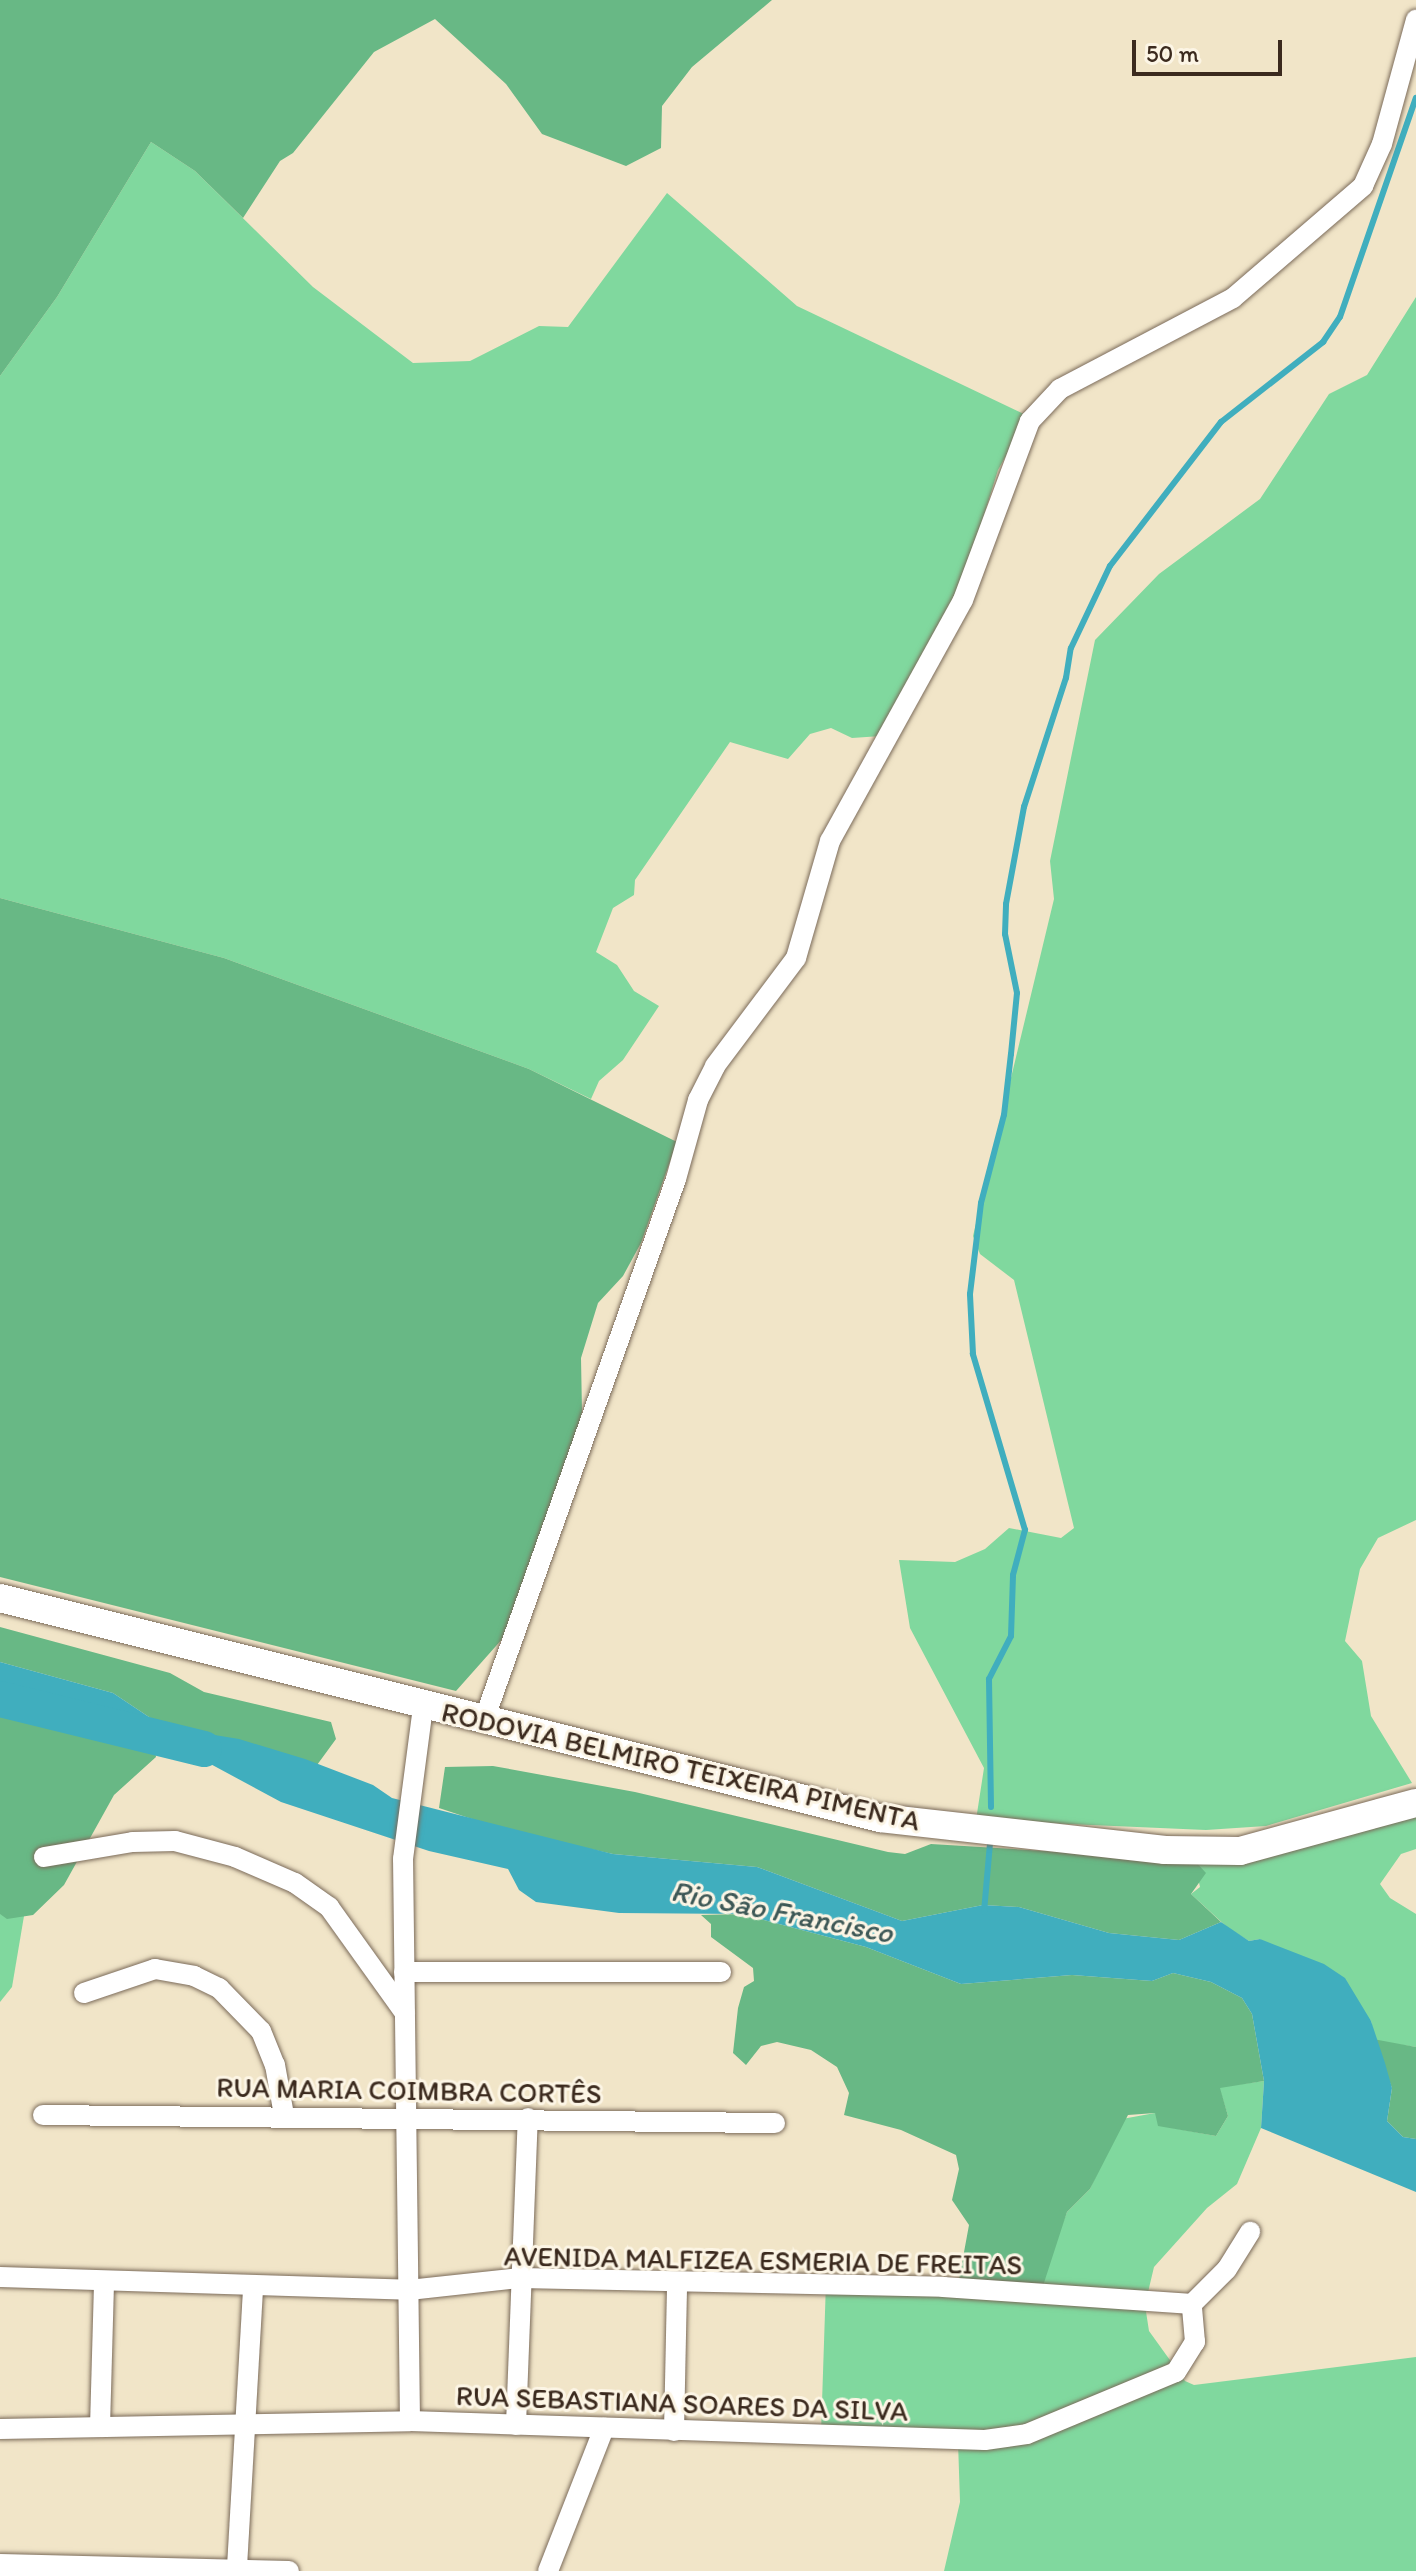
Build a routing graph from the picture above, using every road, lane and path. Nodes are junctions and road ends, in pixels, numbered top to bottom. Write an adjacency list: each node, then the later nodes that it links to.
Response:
1 (1416, 20): 4 (street)
2 (0, 1598): 3 (main road, RODOVIA BELMIRO TEIXEIRA PIMENTA)
3 (423, 1707): 4 (main road, RODOVIA BELMIRO TEIXEIRA PIMENTA); 7 (street)
4 (484, 1720): 5 (main road, RODOVIA BELMIRO TEIXEIRA PIMENTA)
5 (1416, 1803)
6 (44, 1857): 10 (street)
7 (404, 1972): 8 (street); 10 (street)
8 (721, 1972)
9 (84, 1993): 12 (street)
10 (405, 2013): 13 (street)
11 (43, 2115): 12 (street, RUA MARIA COIMBRA CORTÊS)
12 (284, 2115): 13 (street, RUA MARIA COIMBRA CORTÊS)
13 (406, 2116): 14 (street, RUA MARIA COIMBRA CORTÊS); 22 (street)
14 (528, 2118): 15 (street, RUA MARIA COIMBRA CORTÊS); 18 (street)
15 (775, 2123)
16 (1250, 2232): 23 (street)
17 (0, 2277): 19 (street, AVENIDA MALFIZEA ESMERIA DE FREITAS)
18 (520, 2278): 20 (street, AVENIDA MALFIZEA ESMERIA DE FREITAS); 22 (street, AVENIDA MALFIZEA ESMERIA DE FREITAS); 26 (street)
19 (104, 2281): 21 (street, AVENIDA MALFIZEA ESMERIA DE FREITAS); 27 (street)
20 (677, 2282): 23 (street, AVENIDA MALFIZEA ESMERIA DE FREITAS); 30 (street)
21 (253, 2286): 22 (street, AVENIDA MALFIZEA ESMERIA DE FREITAS); 25 (street)
22 (409, 2290): 24 (street)
23 (1192, 2304): 30 (street, RUA SEBASTIANA SOARES DA SILVA)
24 (410, 2421): 25 (street, RUA SEBASTIANA SOARES DA SILVA); 26 (street, RUA SEBASTIANA SOARES DA SILVA)
25 (245, 2425): 27 (street, RUA SEBASTIANA SOARES DA SILVA); 32 (street)
26 (516, 2425): 28 (street, RUA SEBASTIANA SOARES DA SILVA)
27 (100, 2427): 29 (street, RUA SEBASTIANA SOARES DA SILVA)
28 (604, 2428): 30 (street, RUA SEBASTIANA SOARES DA SILVA); 35 (street)
29 (0, 2429)
30 (674, 2431)
31 (0, 2564): 33 (street)
32 (237, 2567): 33 (street); 34 (street)
33 (125, 2571)
34 (289, 2571)
35 (548, 2571)

